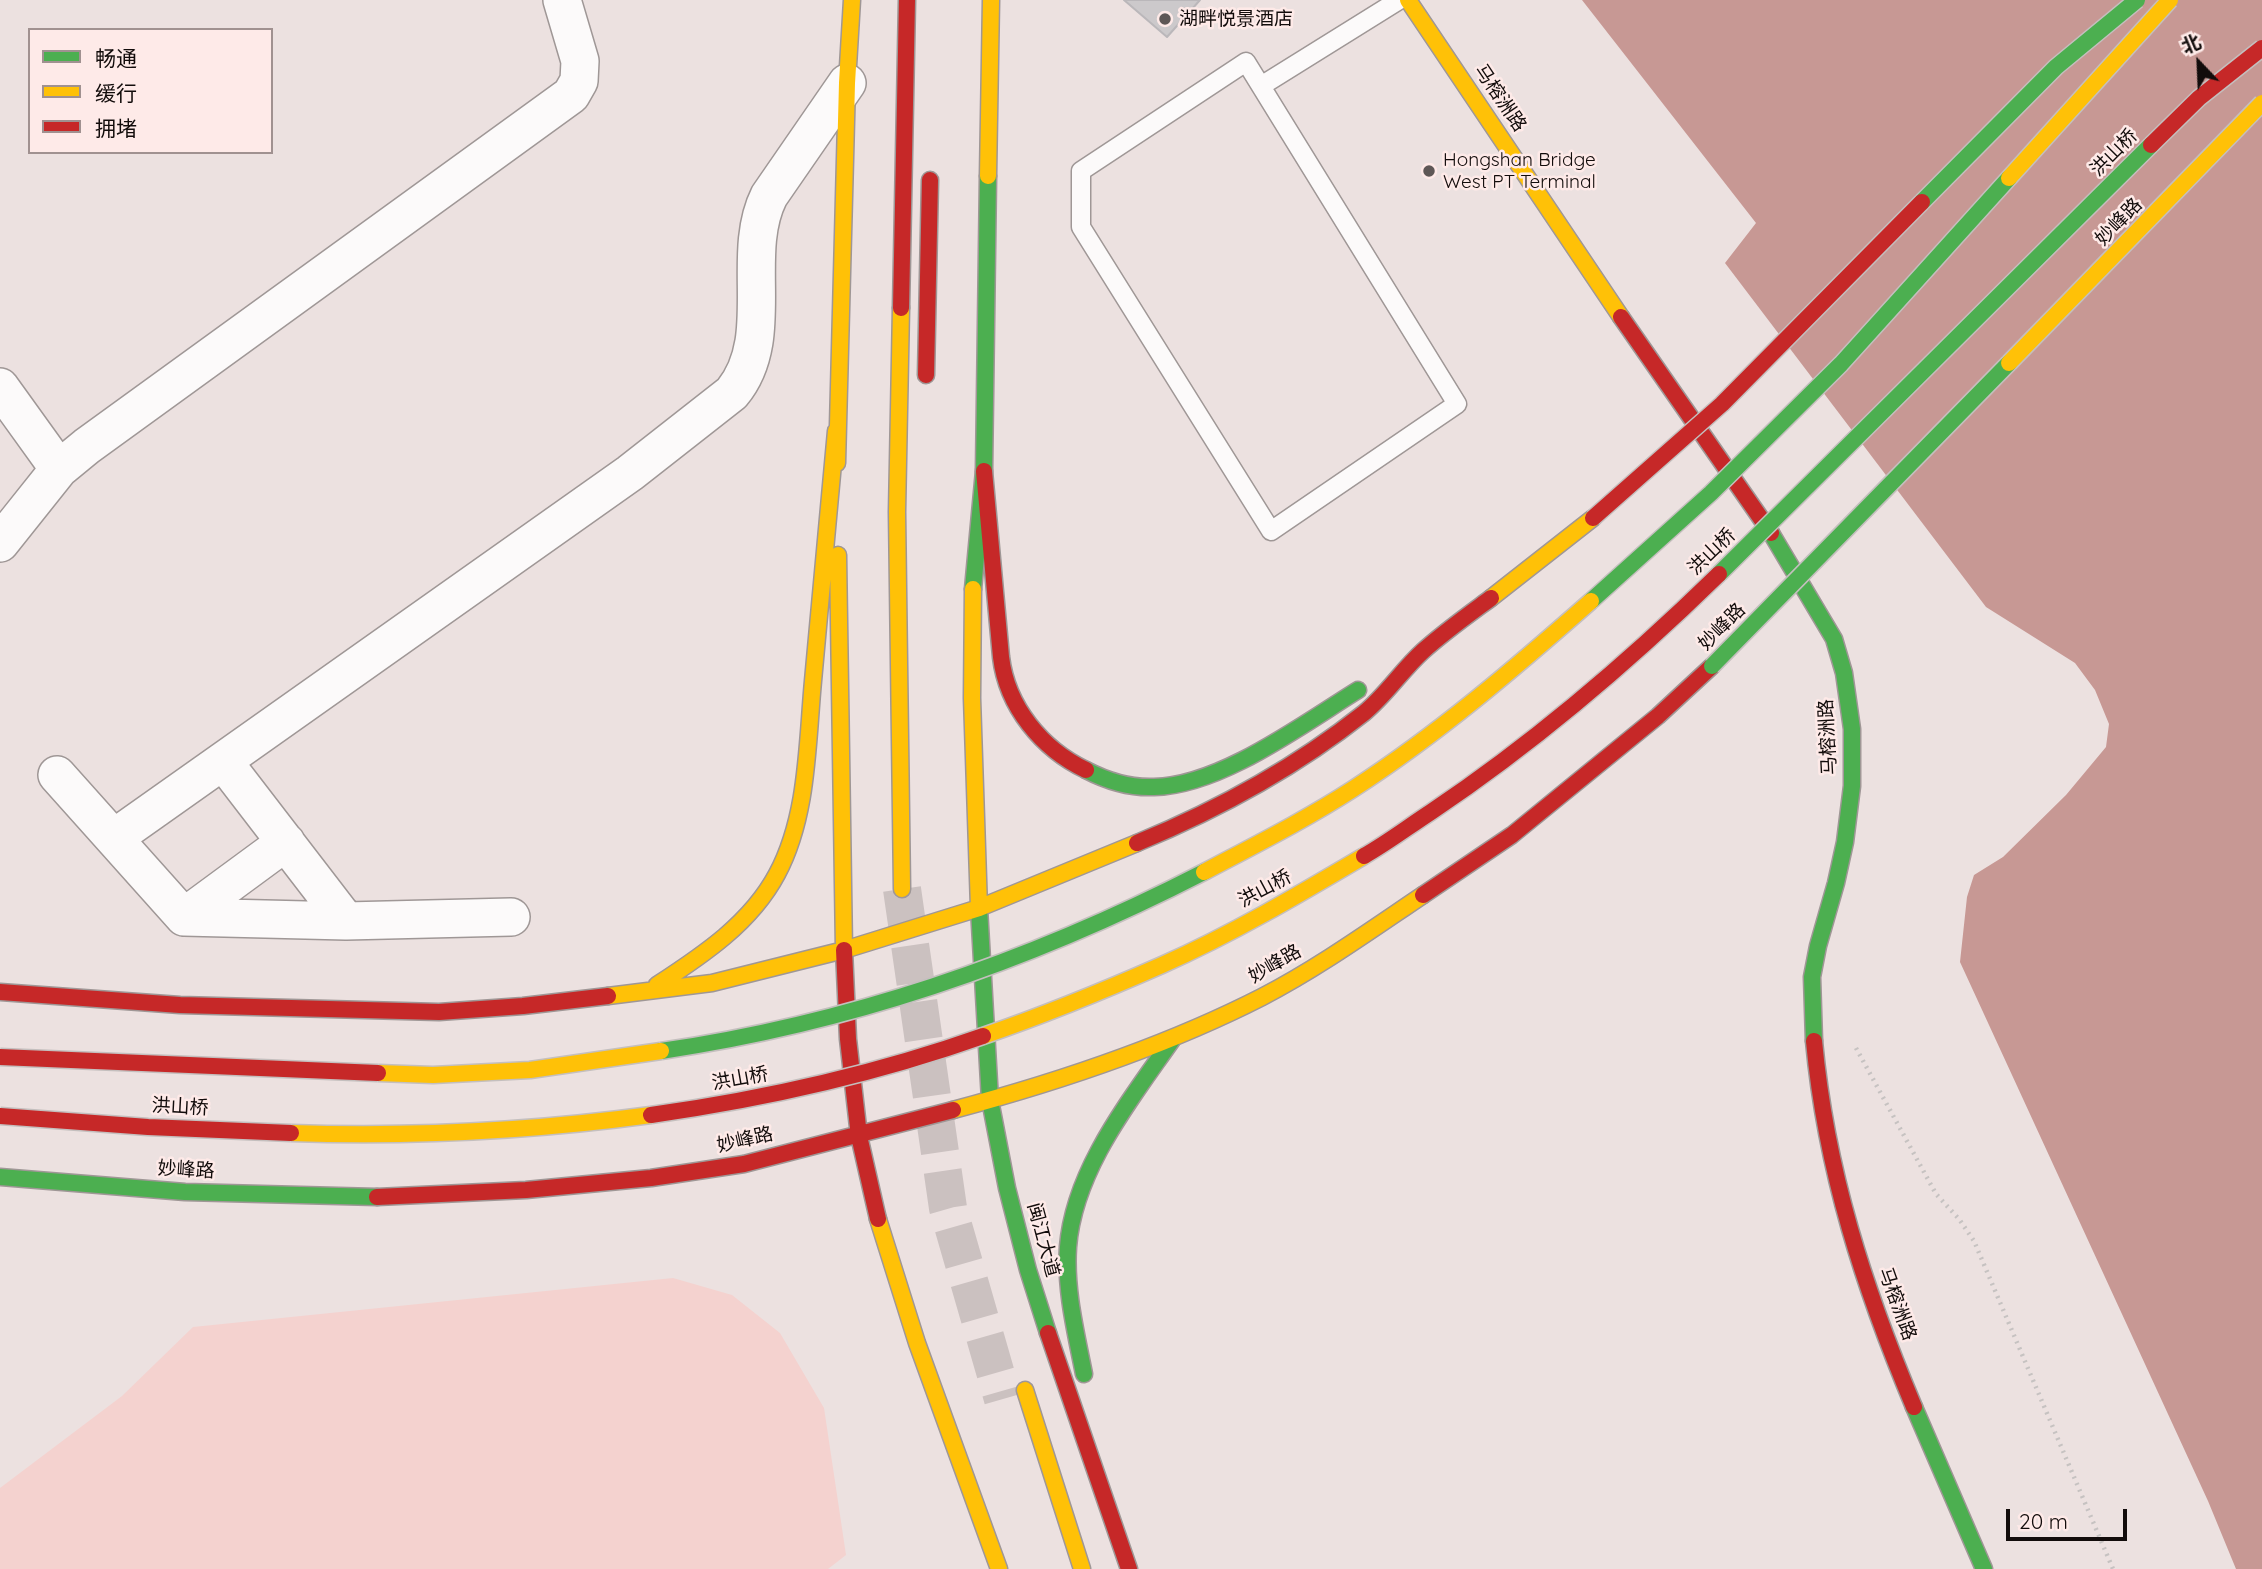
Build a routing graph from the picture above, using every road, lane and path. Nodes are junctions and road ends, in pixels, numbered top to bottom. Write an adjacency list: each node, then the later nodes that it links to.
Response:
1 (562, 0): 17 (street)
2 (852, 0): 10 (main road)
3 (907, 0): 25 (main road)
4 (991, 0): 18 (main road)
5 (1399, 0): 11 (lane)
6 (1408, 0): 47 (main road, 马榕洲路)
7 (2137, 0): 20 (main road, bridge)
8 (2170, 0): 35 (main road, bridge)
9 (2262, 48): 37 (main road, 洪山桥, bridge)
10 (847, 83): 16 (main road); 21 (street)
11 (1261, 86): 11 (lane)
12 (2262, 103): 33 (main road, 妙峰路, bridge)
13 (930, 160): 15 (main road)
14 (0, 387): 17 (street)
15 (926, 392)
16 (836, 431): 30 (main road); 31 (main road)
17 (59, 469): 19 (street)
18 (984, 471): 20 (main road); 26 (main road, 闽江大道)
19 (0, 543)
20 (1423, 651): 26 (main road)
21 (223, 761): 23 (street); 24 (street)
22 (57, 775): 23 (street)
23 (114, 838): 27 (street)
24 (286, 842): 27 (street); 29 (street)
25 (902, 889)
26 (979, 908): 30 (main road); 36 (main road, 闽江大道)
27 (184, 917): 29 (street)
28 (511, 917): 29 (street)
29 (346, 921)
30 (844, 950): 31 (main road); 38 (main road)
31 (646, 991): 32 (main road)
32 (0, 992)
33 (1172, 1040): 36 (main road, 妙峰路); 40 (main road)
34 (1853, 1042): 48 (path)
35 (0, 1057)
36 (990, 1100): 38 (main road, 妙峰路); 43 (main road, 闽江大道)
37 (0, 1116)
38 (859, 1136): 39 (main road, 妙峰路); 44 (main road)
39 (0, 1177)
40 (1086, 1384)
41 (1025, 1390): 45 (main road)
42 (1090, 1409): 43 (main road)
43 (1107, 1500): 46 (main road, 闽江大道)
44 (999, 1569)
45 (1082, 1569)
46 (1129, 1569)
47 (1984, 1569)
48 (2113, 1569)

